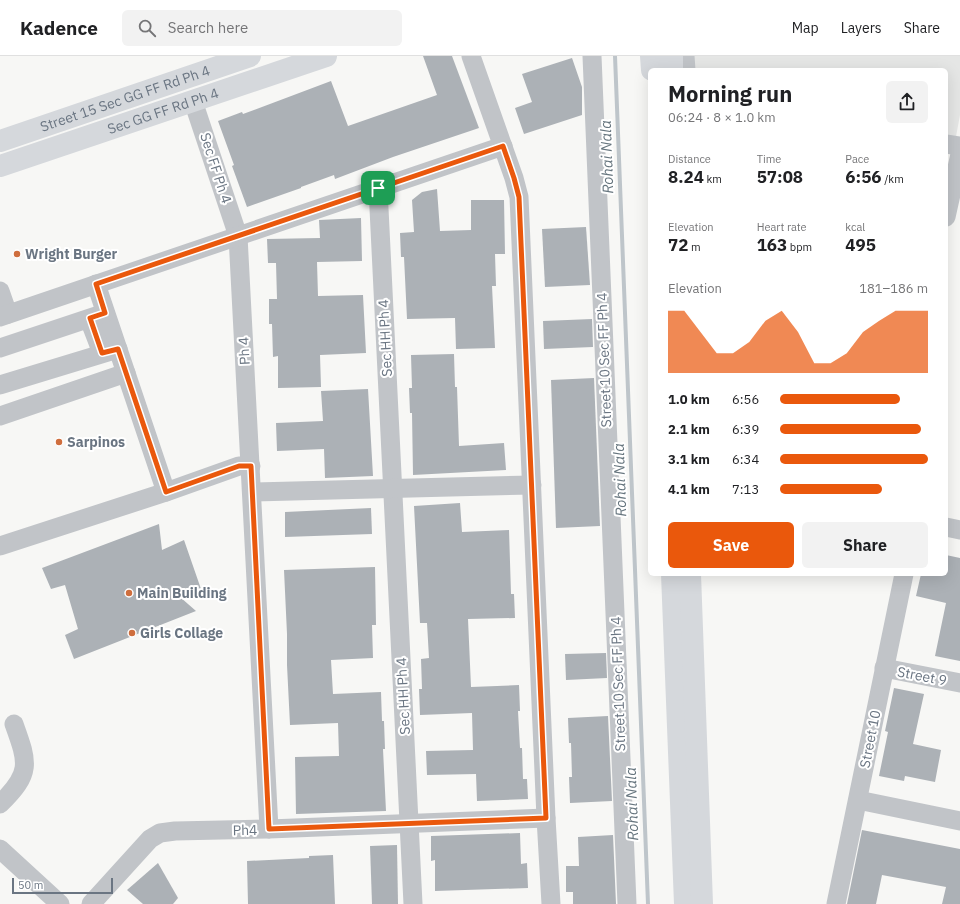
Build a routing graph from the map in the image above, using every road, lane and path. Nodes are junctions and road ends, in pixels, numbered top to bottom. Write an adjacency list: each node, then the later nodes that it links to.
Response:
1 (250, 56): 12 (main road, Street 15 Sec GG FF Rd Ph 4)
2 (326, 56): 11 (main road, Sec GG FF Rd Ph 4)
3 (471, 56): 14 (street)
4 (592, 56): 55 (street, Street 10 Sec FF Ph 4)
5 (651, 56): 8 (main road)
6 (672, 56): 9 (main road)
7 (685, 56): 10 (street)
8 (652, 68)
9 (672, 68)
10 (686, 68)
11 (193, 101): 17 (main road, Sec GG FF Rd Ph 4); 20 (street, Sec FF Ph 4)
12 (0, 141)
13 (948, 144): 15 (street)
14 (503, 146): 18 (street); 31 (street)
15 (960, 146)
16 (960, 154): 19 (street)
17 (0, 166)
18 (378, 188): 20 (street); 32 (street, Sec HH Ph 4)
19 (948, 208)
20 (238, 236): 21 (street); 30 (street, Ph 4)
21 (96, 284): 23 (street); 24 (street)
22 (0, 291): 23 (street)
23 (4, 316)
24 (97, 316): 25 (street); 26 (street)
25 (0, 348)
26 (110, 351): 27 (street); 28 (street)
27 (126, 373): 29 (street); 33 (street)
28 (0, 385)
29 (0, 416)
30 (251, 466): 33 (street); 34 (street, Ph 4)
31 (532, 485): 32 (street); 46 (street)
32 (393, 488): 34 (street); 48 (street, Sec HH Ph 4)
33 (166, 492): 37 (street)
34 (252, 492): 49 (street, Ph 4)
35 (948, 527): 36 (street)
36 (960, 530)
37 (0, 546)
38 (672, 576): 56 (main road)
39 (690, 576): 57 (main road)
40 (904, 576): 41 (street, Street 10)
41 (884, 668): 42 (street, Street 9); 44 (street, Street 10)
42 (960, 683)
43 (14, 724): 45 (street)
44 (858, 800): 47 (street); 58 (street, Street 10)
45 (0, 804)
46 (546, 818): 48 (street, Ph4); 54 (street)
47 (960, 821)
48 (410, 824): 49 (street, Ph4); 53 (street, Sec HH Ph 4)
49 (269, 829): 52 (street, Ph4)
50 (0, 849): 51 (street)
51 (60, 904)
52 (91, 904)
53 (413, 904)
54 (551, 904)
55 (627, 904)
56 (684, 904)
57 (702, 904)
58 (836, 904)

